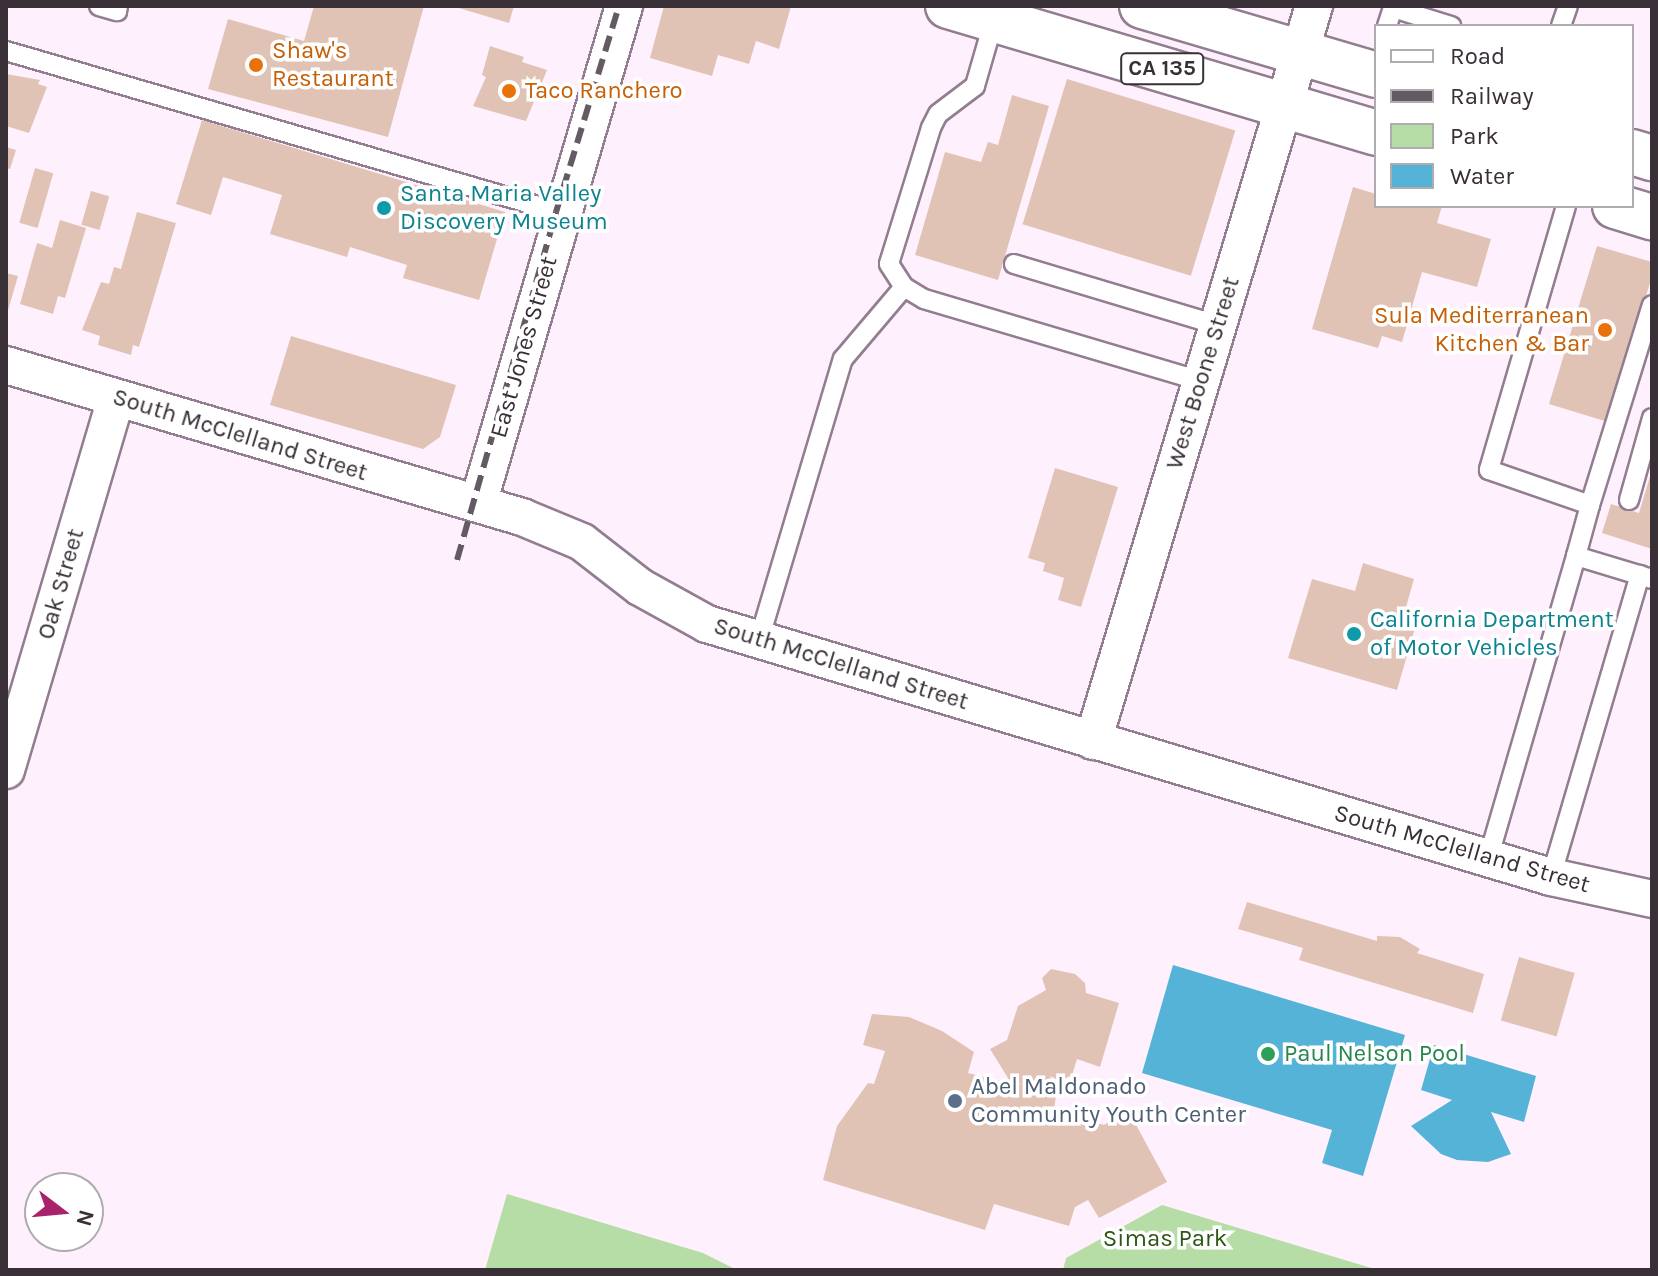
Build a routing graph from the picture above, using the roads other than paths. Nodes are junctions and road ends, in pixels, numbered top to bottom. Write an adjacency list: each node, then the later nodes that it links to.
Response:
1 (99, 6): 2 (lane)
2 (118, 6)
3 (624, 6): 18 (street, East Jones Street)
4 (948, 6): 9 (main road, CA 135)
5 (1142, 6): 8 (main road, CA 135)
6 (1314, 6): 12 (street, West Boone Street)
7 (1390, 11): 10 (lane)
8 (1198, 14): 12 (main road, CA 135)
9 (994, 20): 14 (main road, CA 135); 21 (lane)
10 (1443, 24)
11 (6, 51): 18 (lane)
12 (1300, 52): 13 (main road, CA 135); 14 (street, West Boone Street)
13 (1374, 71)
14 (1283, 105): 15 (main road, CA 135); 23 (street, West Boone Street)
15 (1374, 132)
16 (1565, 208): 30 (lane)
17 (1622, 208): 19 (main road)
18 (562, 213): 29 (street, East Jones Street)
19 (1652, 217)
20 (1014, 264): 23 (lane)
21 (904, 287): 25 (lane); 33 (lane)
22 (1652, 305): 30 (lane)
23 (1217, 325): 25 (street, West Boone Street)
24 (6, 365): 26 (street, South McClelland Street)
25 (1201, 381): 34 (street, West Boone Street)
26 (116, 398): 29 (street, South McClelland Street); 35 (street, Oak Street)
27 (1652, 418): 28 (lane)
28 (1629, 500)
29 (478, 504): 33 (street, South McClelland Street)
30 (1590, 505): 31 (lane)
31 (1576, 556): 32 (lane); 36 (lane)
32 (1646, 577): 37 (lane)
33 (759, 640): 34 (street, South McClelland Street)
34 (1093, 741): 36 (street, South McClelland Street)
35 (6, 770)
36 (1488, 859): 37 (street, South McClelland Street)
37 (1551, 877): 38 (street, South McClelland Street)
38 (1652, 899)

